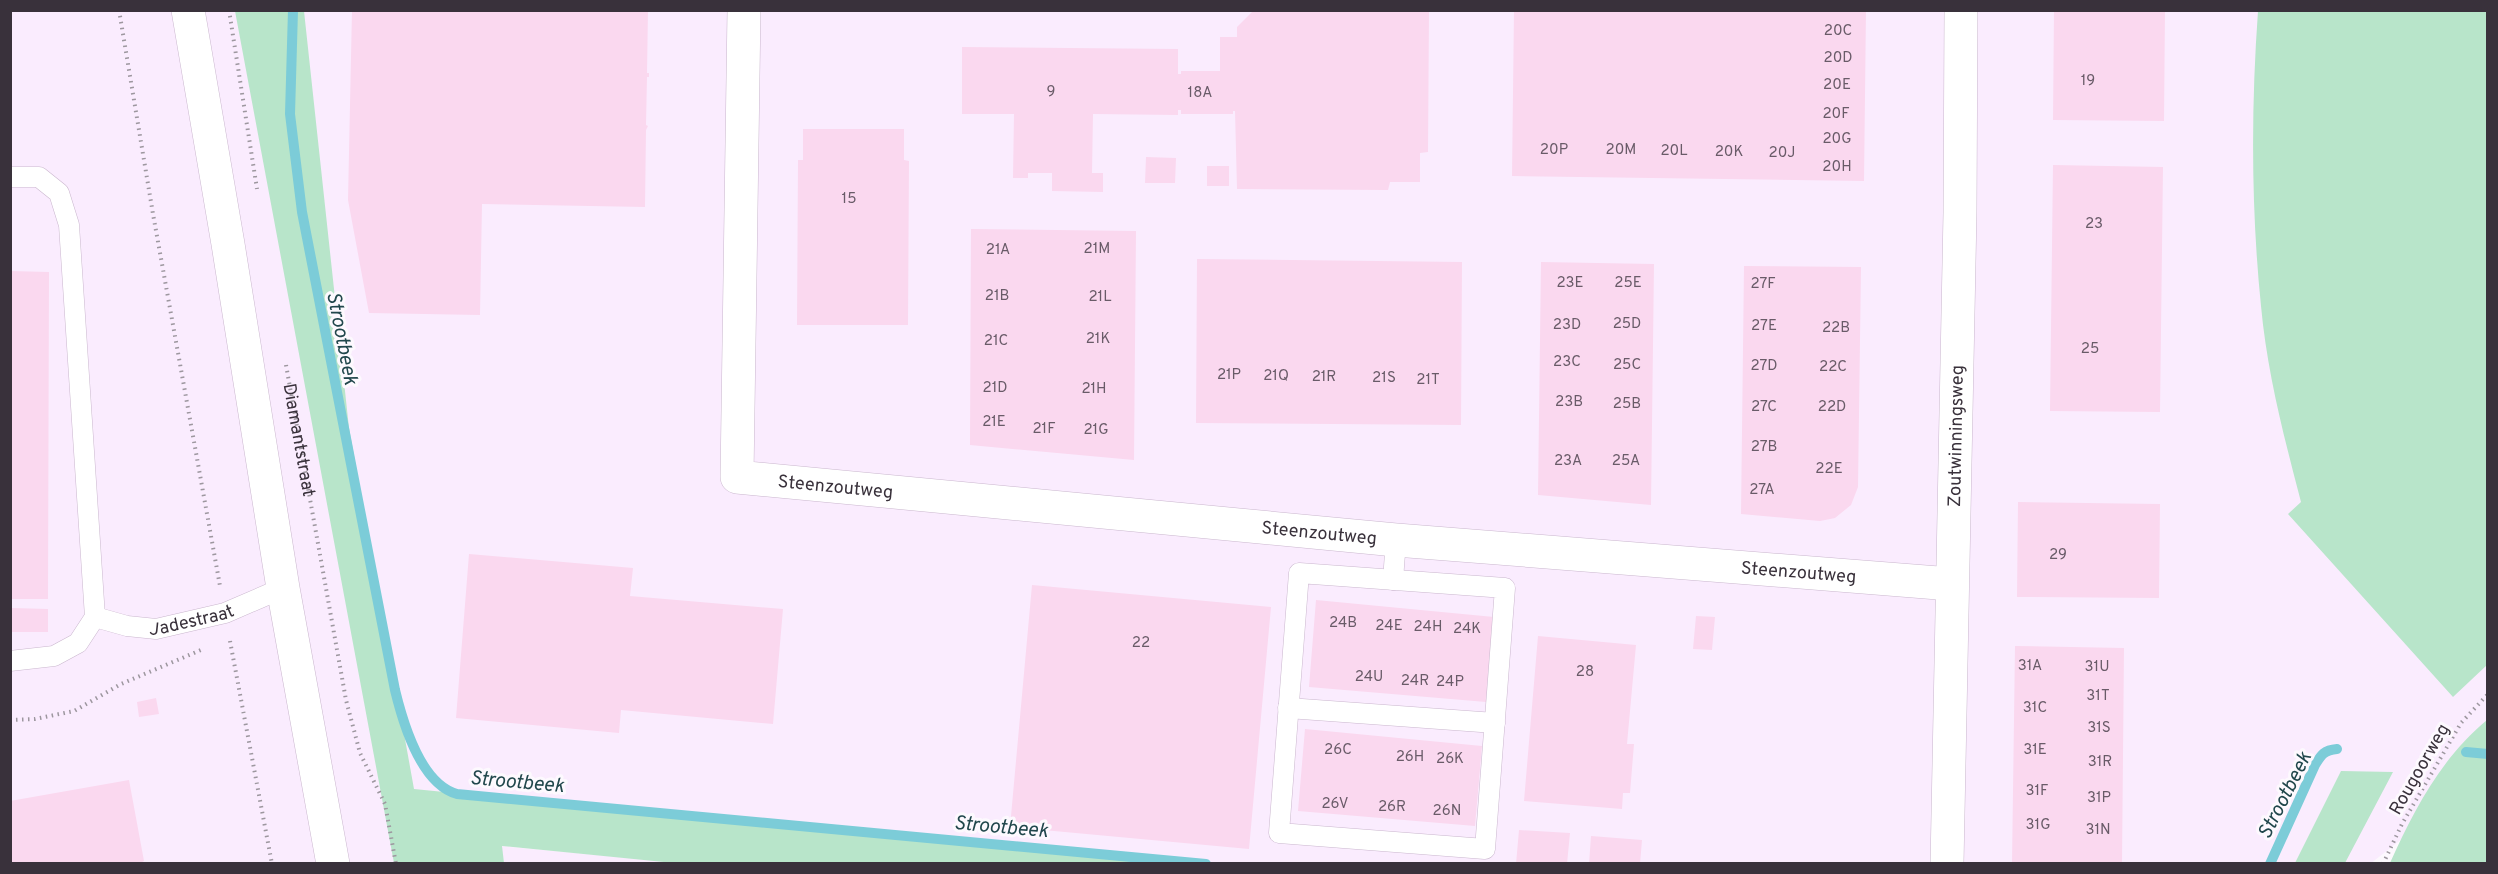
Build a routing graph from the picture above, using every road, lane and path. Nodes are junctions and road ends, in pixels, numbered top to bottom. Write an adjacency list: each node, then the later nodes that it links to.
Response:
1 (119, 10): 13 (path)
2 (188, 10): 12 (street, Diamantstraat)
3 (229, 10): 7 (path)
4 (744, 10): 9 (street, Steenzoutweg)
5 (1960, 10): 11 (street, Zoutwinningsweg)
6 (10, 177): 14 (lane)
7 (258, 196)
8 (284, 353): 25 (path, Diamantstraat)
9 (1396, 540): 10 (lane, Steenzoutweg); 11 (street, Steenzoutweg)
10 (1393, 580): 20 (lane); 22 (lane)
11 (1951, 584): 26 (street, Zoutwinningsweg)
12 (283, 588): 13 (lane, Jadestraat); 24 (street, Diamantstraat)
13 (225, 613): 14 (lane, Jadestraat); 15 (path)
14 (95, 617): 18 (lane)
15 (230, 640): 16 (path); 23 (path)
16 (220, 643)
17 (211, 646): 21 (path)
18 (10, 661)
19 (2487, 694): 27 (path, Rougoorweg)
20 (1288, 708): 22 (lane); 22 (lane)
21 (10, 720)
22 (1495, 723)
23 (272, 864)
24 (333, 864)
25 (396, 864)
26 (1947, 864)
27 (2383, 864)

